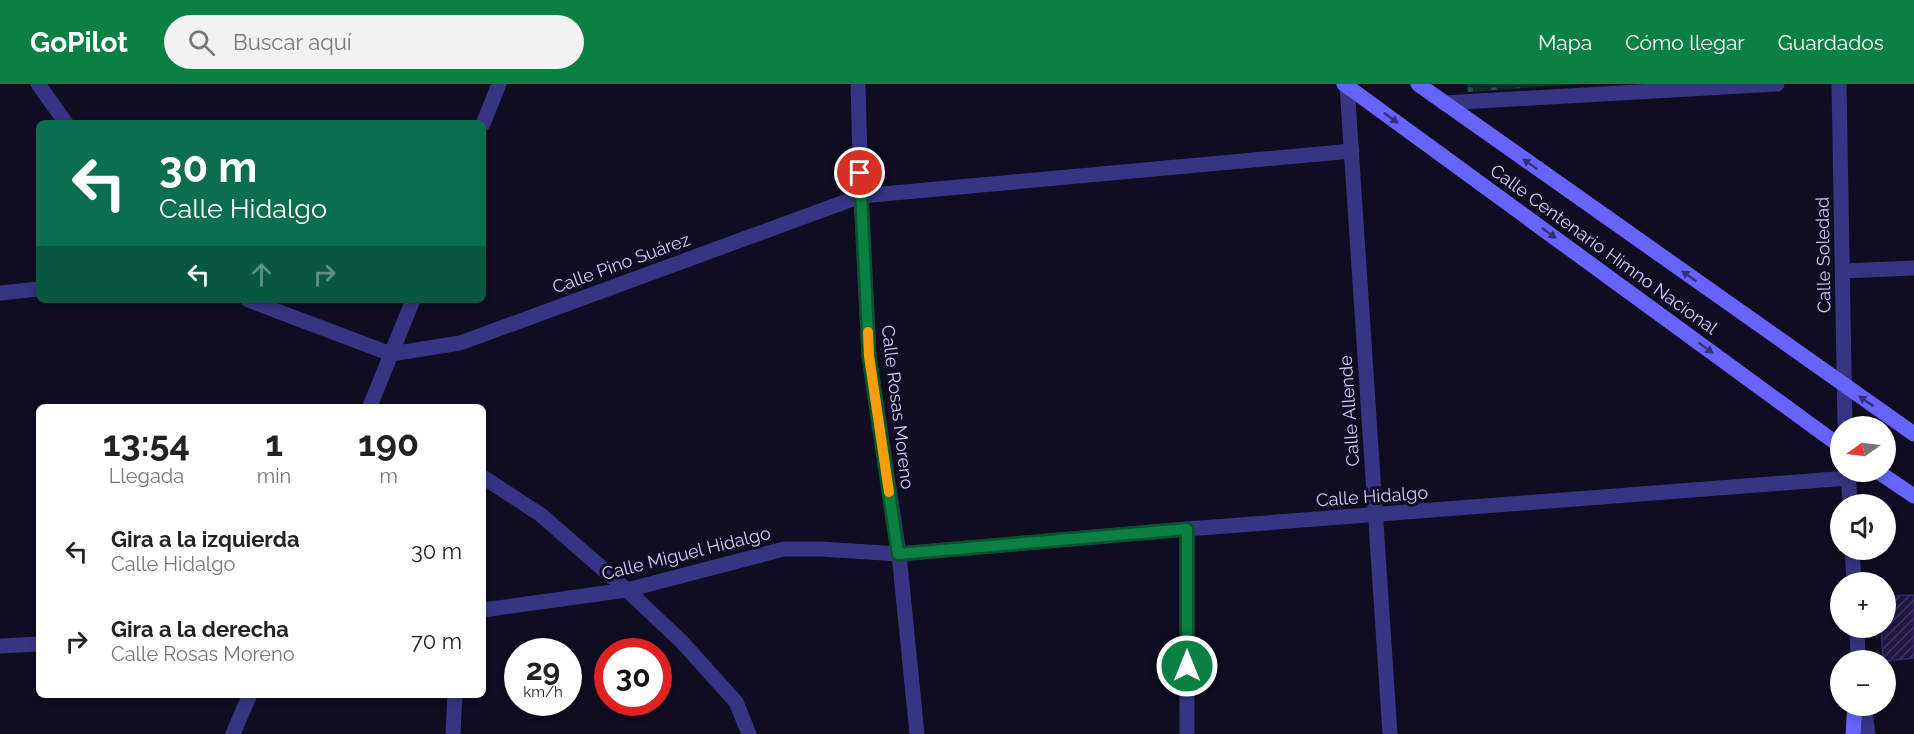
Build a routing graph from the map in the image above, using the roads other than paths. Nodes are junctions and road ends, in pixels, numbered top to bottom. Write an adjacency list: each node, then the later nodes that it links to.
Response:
1 (38, 84): 9 (street)
2 (499, 84): 10 (street)
3 (858, 84): 12 (street, Calle Rosas Moreno)
4 (1777, 84): 8 (street)
5 (1839, 84): 14 (street, Calle Soledad)
6 (1345, 85): 11 (street, Calle Allende); 24 (main road, Calle Centenario Himno Nacional, one-way to 24)
7 (1419, 85): 8 (main road, Calle Centenario Himno Nacional)
8 (1444, 103): 20 (main road, Calle Centenario Himno Nacional, one-way to 8)
9 (64, 120)
10 (485, 120)
11 (1352, 151): 12 (street, Calle Pino Suárez); 29 (street, Calle Allende)
12 (861, 196): 19 (street, Calle Pino Suárez); 31 (street, Calle Rosas Moreno)
13 (1914, 268): 14 (street)
14 (1843, 271): 20 (street, Calle Soledad)
15 (36, 289): 16 (street)
16 (0, 293)
17 (256, 303): 19 (street)
18 (412, 303): 19 (street)
19 (391, 354): 21 (street)
20 (1844, 386): 22 (street, Calle Soledad); 23 (main road, Calle Centenario Himno Nacional, one-way to 20)
21 (374, 404)
22 (1845, 416)
23 (1914, 434)
24 (1830, 439)
25 (1830, 477): 29 (street, Calle Hidalgo)
26 (486, 479): 32 (street)
27 (1893, 482): 28 (main road)
28 (1914, 496)
29 (1375, 516): 30 (street, Calle Hidalgo); 45 (street, Calle Allende)
30 (1187, 529): 31 (street, Calle Hidalgo); 44 (street)
31 (898, 554): 32 (street, Calle Miguel Hidalgo); 43 (street, Calle Rosas Moreno)
32 (627, 591): 33 (street, Calle Miguel Hidalgo); 42 (street)
33 (486, 609)
34 (36, 644): 35 (street)
35 (0, 646)
36 (248, 698): 40 (street)
37 (455, 698): 41 (street)
38 (1854, 716): 46 (main road)
39 (1866, 716): 47 (street)
40 (233, 734)
41 (453, 734)
42 (749, 734)
43 (917, 734)
44 (1187, 734)
45 (1390, 734)
46 (1853, 734)
47 (1868, 734)

